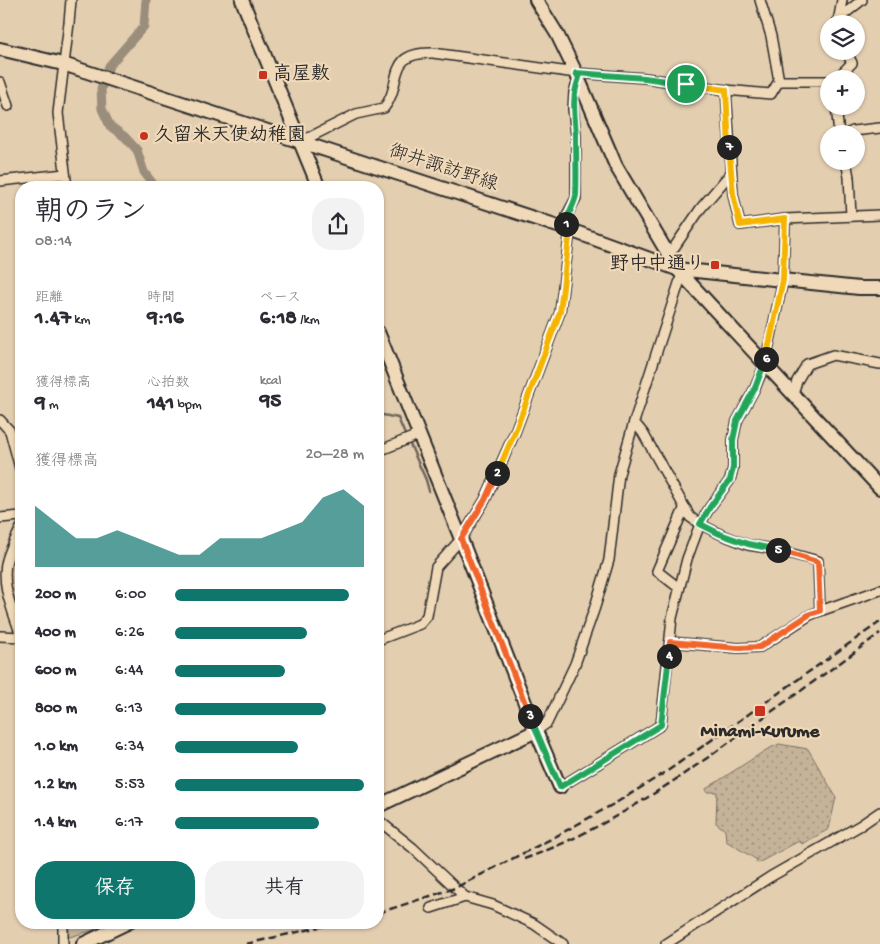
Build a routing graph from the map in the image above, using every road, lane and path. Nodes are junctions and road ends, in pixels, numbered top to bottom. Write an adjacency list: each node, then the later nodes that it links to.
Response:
1 (70, 0): 11 (street)
2 (242, 0): 21 (street)
3 (538, 0): 13 (street)
4 (760, 0): 14 (street)
5 (842, 0): 7 (street)
6 (862, 0): 8 (street)
7 (839, 15)
8 (846, 15)
9 (0, 49): 11 (street, 御井諏訪野線)
10 (850, 60): 12 (street)
11 (63, 64): 21 (street, 御井諏訪野線); 24 (street)
12 (845, 70)
13 (578, 76): 17 (street); 21 (street); 31 (street); 32 (street)
14 (779, 81): 15 (street); 17 (street)
15 (820, 81)
16 (0, 82): 18 (street)
17 (726, 90): 23 (street)
18 (8, 106)
19 (880, 128): 20 (street)
20 (865, 130)
21 (300, 142): 27 (street); 31 (street, 御井諏訪野線)
22 (848, 170): 29 (street)
23 (731, 173): 30 (street); 32 (street)
24 (65, 174): 25 (street); 26 (street)
25 (0, 181)
26 (66, 181)
27 (316, 181)
28 (880, 215): 29 (street)
29 (851, 216): 30 (street)
30 (785, 219): 34 (street)
31 (568, 229): 33 (street, 御井諏訪野線); 50 (street)
32 (669, 256): 33 (street)
33 (680, 271): 34 (street, 御井諏訪野線); 37 (street); 41 (street)
34 (783, 280): 35 (street, 御井諏訪野線); 37 (street)
35 (880, 288)
36 (384, 347): 42 (street)
37 (765, 364): 39 (street); 49 (street)
38 (880, 364): 39 (street)
39 (793, 394): 45 (street)
40 (0, 420): 43 (street)
41 (634, 422): 46 (street); 60 (street)
42 (418, 435): 44 (street); 50 (street)
43 (15, 439)
44 (384, 448)
45 (880, 488)
46 (686, 509): 49 (street); 52 (street)
47 (15, 517): 48 (street)
48 (0, 518)
49 (700, 524): 52 (street); 54 (street)
50 (461, 539): 58 (street); 60 (street)
51 (15, 542): 55 (street)
52 (679, 588): 59 (street)
53 (880, 590): 54 (street)
54 (820, 611): 59 (street)
55 (15, 619)
56 (0, 636): 57 (street)
57 (15, 637)
58 (384, 638)
59 (670, 642): 61 (street)
60 (536, 731): 61 (street); 62 (street)
61 (560, 787)
62 (384, 803)
63 (880, 812): 69 (street)
64 (384, 825): 65 (street)
65 (465, 897): 66 (street); 72 (street)
66 (431, 908)
67 (63, 929): 70 (street)
68 (114, 929): 71 (street)
69 (682, 940): 73 (street)
70 (63, 944)
71 (83, 944)
72 (563, 944)
73 (666, 944)

